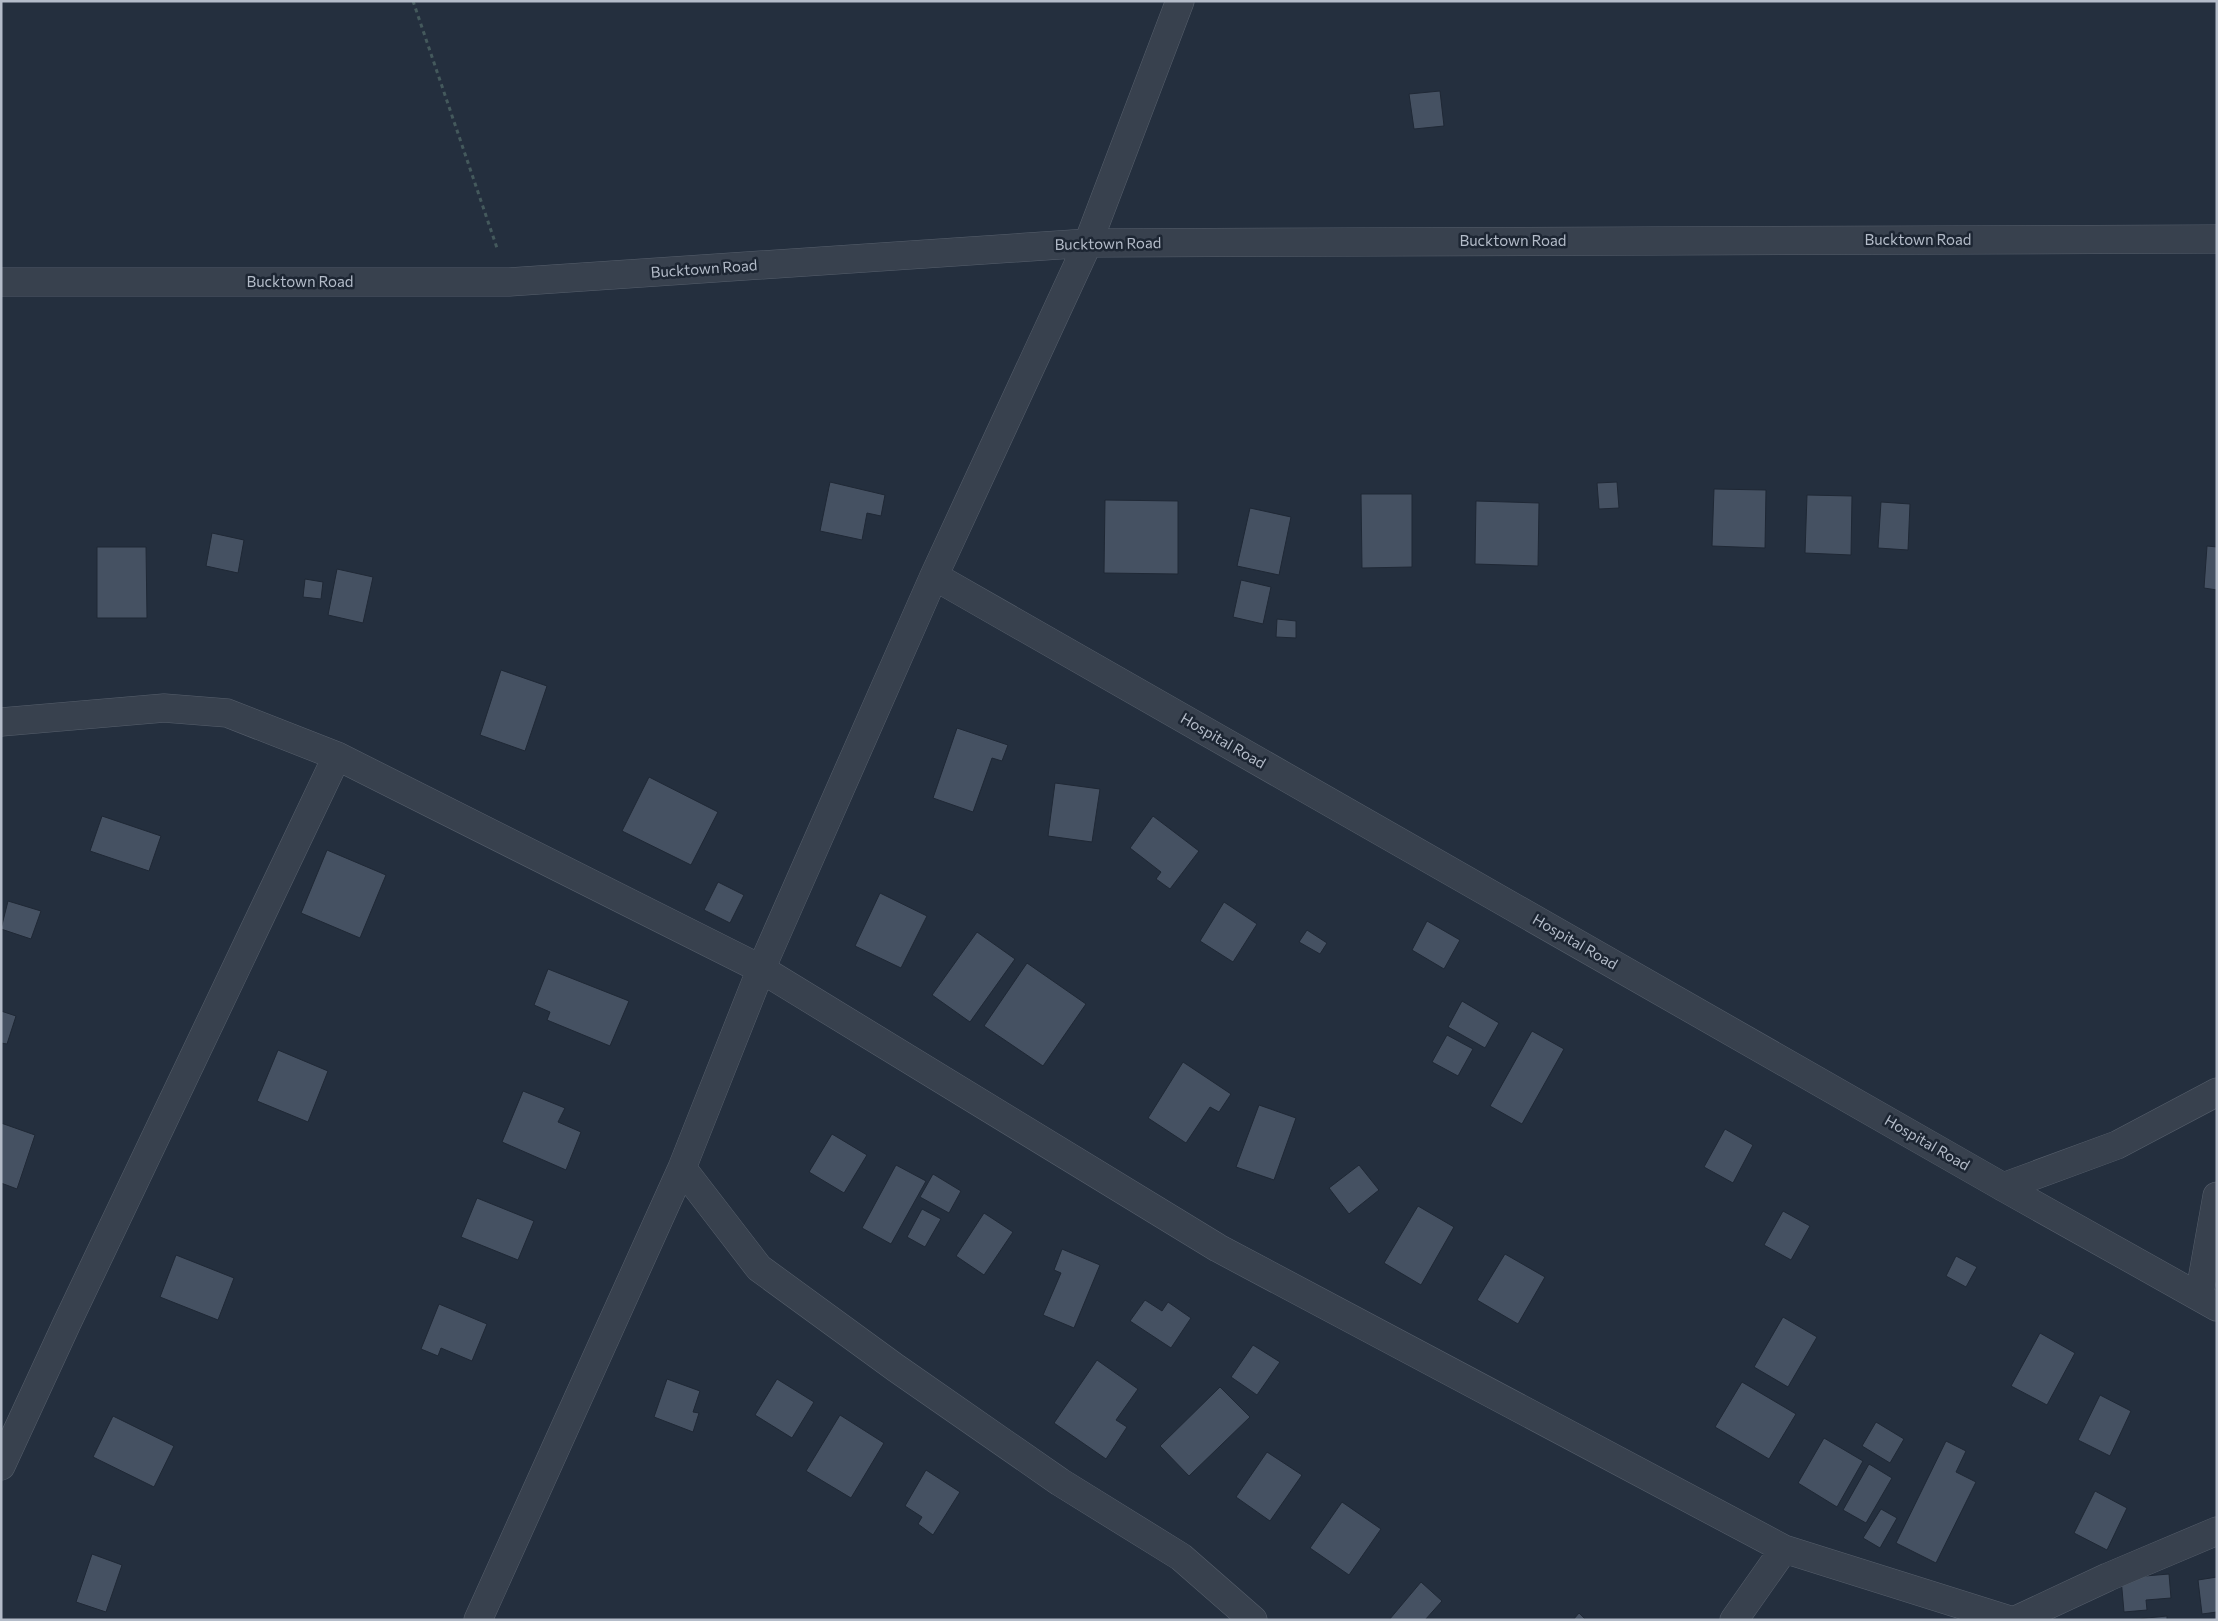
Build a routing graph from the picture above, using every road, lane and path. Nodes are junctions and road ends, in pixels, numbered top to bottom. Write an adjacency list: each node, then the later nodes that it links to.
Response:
1 (413, 1): 6 (path)
2 (1180, 1): 4 (street)
3 (2217, 239): 4 (street, Bucktown Road)
4 (1088, 243): 6 (street, Bucktown Road); 7 (street)
5 (1, 282): 6 (street, Bucktown Road)
6 (509, 282)
7 (934, 576): 10 (street); 13 (street, Hospital Road)
8 (1, 722): 9 (street)
9 (336, 756): 10 (street); 16 (street)
10 (761, 969): 12 (street); 18 (street)
11 (2217, 1092): 13 (street)
12 (682, 1168): 19 (street); 20 (street)
13 (2003, 1186): 15 (street, Hospital Road)
14 (2217, 1196): 15 (street)
15 (2208, 1302)
16 (1, 1466)
17 (2217, 1531): 23 (street)
18 (1784, 1549): 21 (street); 22 (street)
19 (478, 1620)
20 (1252, 1620)
21 (1734, 1620)
22 (2010, 1620)
23 (2016, 1620)

